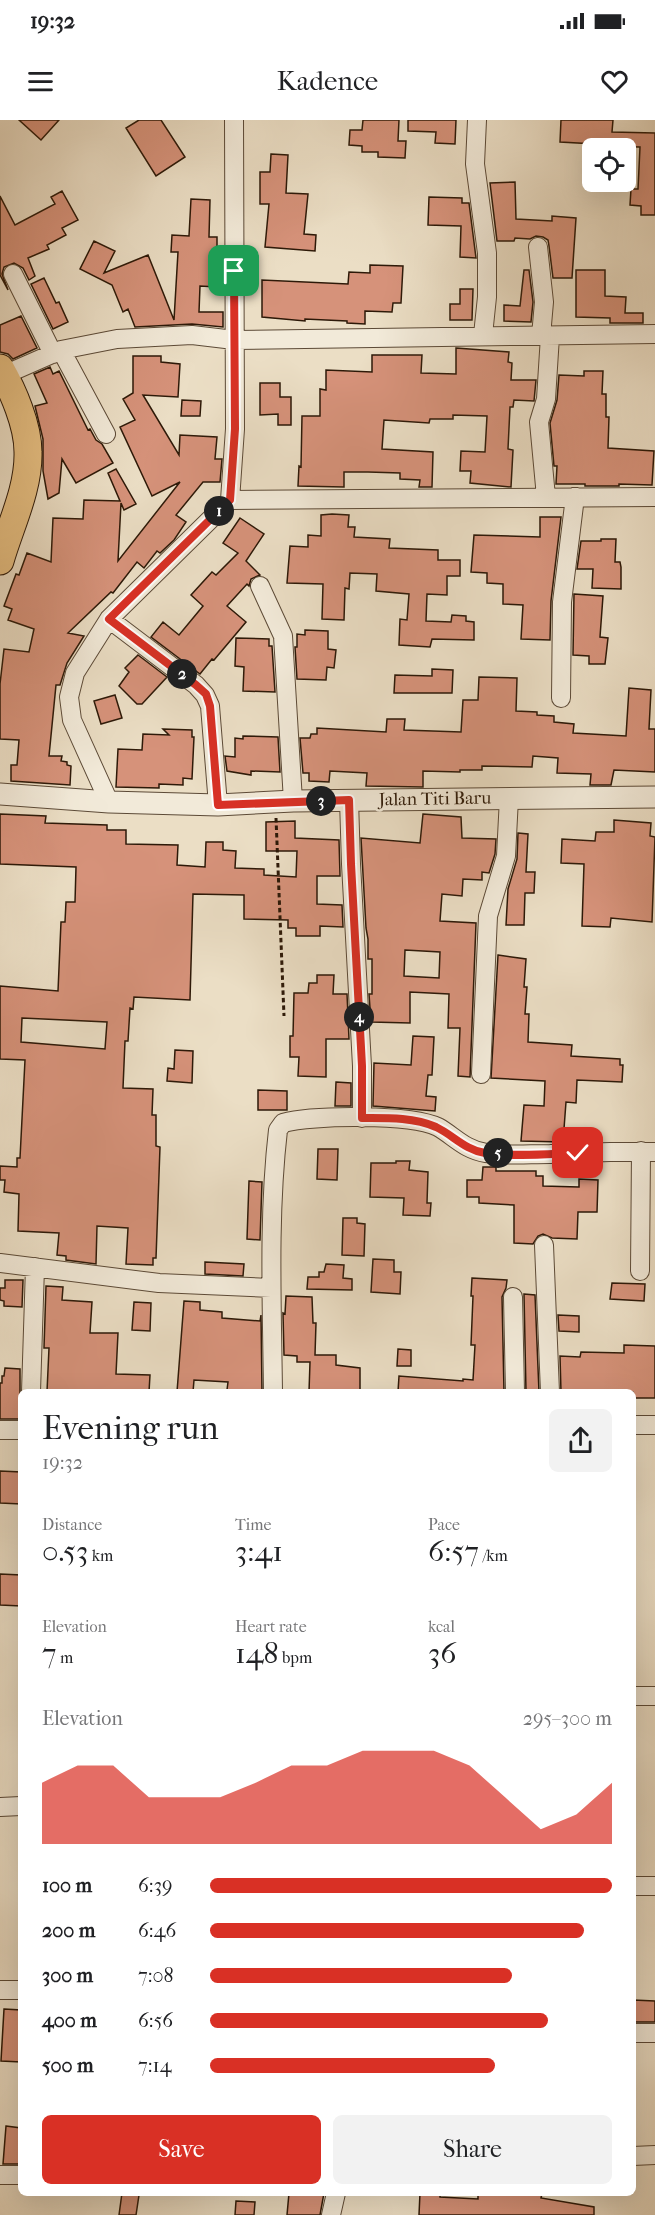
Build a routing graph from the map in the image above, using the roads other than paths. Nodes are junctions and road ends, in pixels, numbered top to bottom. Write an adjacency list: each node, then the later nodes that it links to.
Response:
1 (234, 120): 8 (street)
2 (477, 120): 6 (street)
3 (538, 247): 7 (street)
4 (13, 274): 9 (street)
5 (655, 334): 7 (street)
6 (483, 336): 7 (street); 8 (street)
7 (545, 336): 12 (street)
8 (234, 340): 9 (street); 15 (street)
9 (57, 352): 10 (street); 11 (street)
10 (2, 371): 16 (main road)
11 (106, 434)
12 (546, 497): 13 (street); 15 (street)
13 (575, 497): 14 (street); 19 (street)
14 (655, 497)
15 (230, 500): 18 (street)
16 (0, 561)
17 (260, 586): 24 (street)
18 (109, 619): 25 (street); 26 (street)
19 (561, 698)
20 (0, 795): 25 (street, Jalan Titi Baru)
21 (655, 797): 22 (street, Jalan Titi Baru)
22 (509, 798): 23 (street, Jalan Titi Baru); 27 (street)
23 (349, 800): 24 (street, Jalan Titi Baru); 28 (street)
24 (284, 801): 26 (street, Jalan Titi Baru)
25 (109, 802): 26 (street, Jalan Titi Baru)
26 (218, 805)
27 (481, 1074)
28 (362, 1118): 29 (street); 34 (street)
29 (648, 1151): 33 (street)
30 (544, 1245): 39 (street)
31 (0, 1263): 32 (street)
32 (35, 1267): 34 (street); 36 (street)
33 (640, 1270)
34 (272, 1288): 37 (street)
35 (513, 1297): 38 (street)
36 (31, 1389)
37 (273, 1389)
38 (514, 1389)
39 (550, 1389)
40 (636, 1425): 41 (street)
41 (655, 1425)
42 (0, 1430): 43 (street)
43 (18, 1430)
44 (636, 1696): 45 (street)
45 (655, 1696)
46 (18, 1806): 47 (street)
47 (0, 1807)
48 (636, 1886): 49 (street)
49 (655, 1886)
50 (0, 1990): 51 (street)
51 (18, 1990)
52 (636, 2033): 53 (street)
53 (655, 2033)
54 (655, 2155): 55 (street)
55 (636, 2156)
56 (0, 2175): 57 (street)
57 (18, 2175)
58 (335, 2196): 59 (street)
59 (331, 2215)

